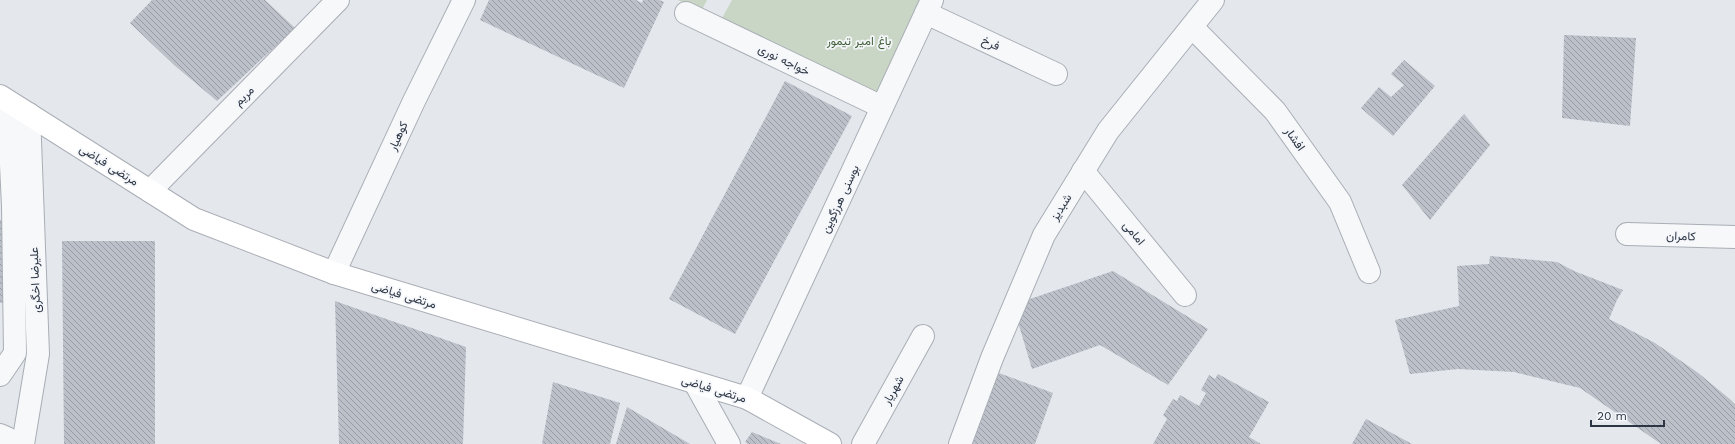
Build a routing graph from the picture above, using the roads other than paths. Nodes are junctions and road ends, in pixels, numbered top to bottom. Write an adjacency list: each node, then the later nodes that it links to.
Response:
1 (338, 0): 12 (street, مریم)
2 (464, 0): 17 (street, کوهیار)
3 (1213, 0): 6 (street, شبدیز)
4 (929, 6): 7 (street, فرخ); 9 (street, بوسنی هرزگوین)
5 (686, 13): 9 (street, خواجه نوری)
6 (1192, 27): 11 (street, شبدیز); 16 (street, افشار)
7 (1056, 74)
8 (4, 99): 10 (main road, مرتضی فیاضی); 13 (street, علیرضا اخگری)
9 (882, 107): 22 (street, بوسنی هرزگوین)
10 (29, 114): 12 (main road, مرتضی فیاضی); 25 (street, علیرضا اخگری)
11 (1083, 172): 18 (street, امامی); 29 (street, شبدیز)
12 (150, 191): 17 (main road, مرتضی فیاضی)
13 (6, 206): 20 (street, علیرضا اخگری)
14 (1627, 234): 15 (street, کامران)
15 (1735, 237)
16 (1369, 272)
17 (334, 273): 21 (main road, مرتضی فیاضی)
18 (1185, 295)
19 (923, 336): 28 (street, شهریار)
20 (0, 375)
21 (695, 383): 22 (main road, مرتضی فیاضی); 26 (street)
22 (747, 398): 27 (main road, مرتضی فیاضی)
23 (0, 435): 24 (street)
24 (12, 444)
25 (23, 444)
26 (729, 444)
27 (830, 444)
28 (863, 444)
29 (960, 444)

